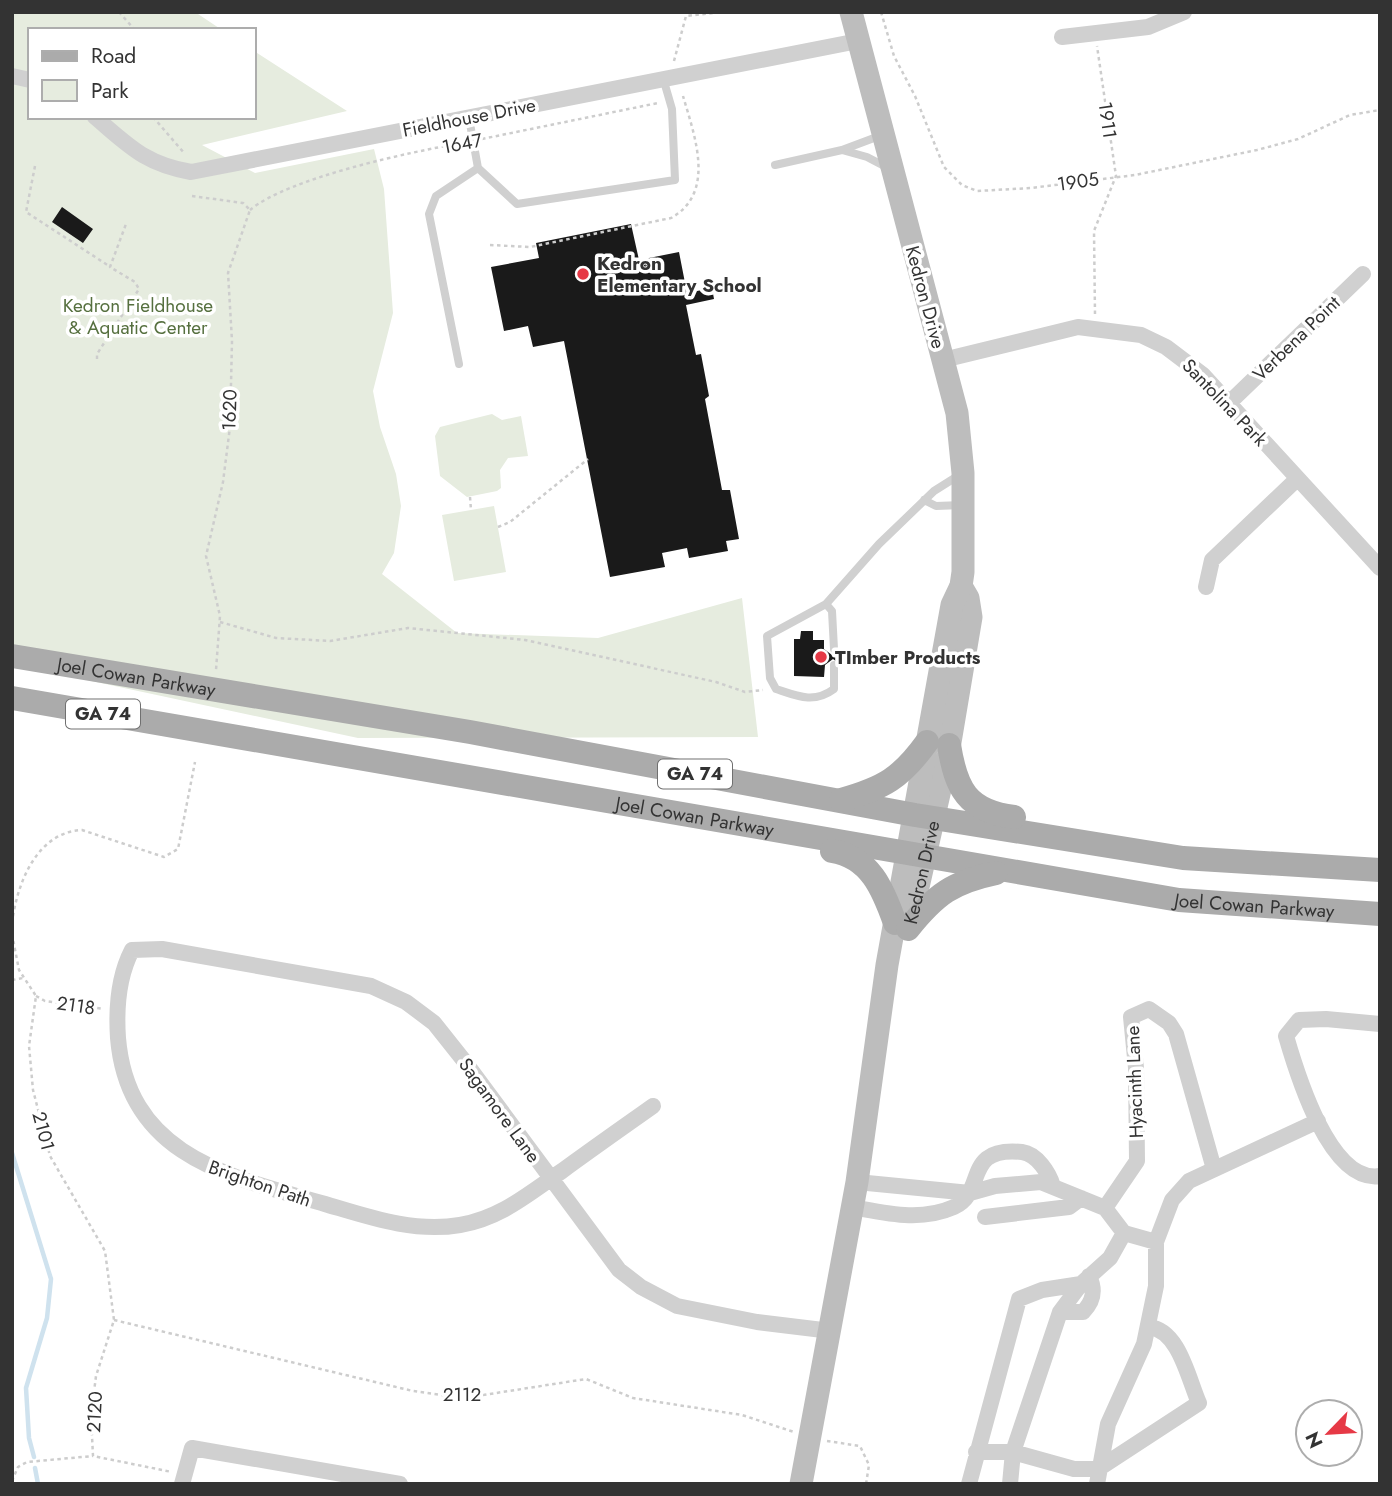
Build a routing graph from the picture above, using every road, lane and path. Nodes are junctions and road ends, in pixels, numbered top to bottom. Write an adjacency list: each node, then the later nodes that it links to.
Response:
1 (119, 12): 6 (path)
2 (723, 12): 10 (path)
3 (851, 12): 9 (street, Kedron Drive)
4 (881, 12): 25 (path, 1905)
5 (1184, 12): 7 (street)
6 (133, 28)
7 (1096, 35): 8 (street); 25 (path, 1911)
8 (1062, 37)
9 (858, 41): 10 (street, Fieldhouse Drive); 17 (street, Kedron Drive)
10 (670, 77): 11 (path); 12 (lane); 14 (street, Fieldhouse Drive)
11 (683, 96): 12 (path, 1647); 29 (path)
12 (670, 100): 18 (path, 1647); 22 (lane)
13 (1380, 110): 25 (path, 1905)
14 (469, 118): 18 (lane); 24 (street, Fieldhouse Drive)
15 (97, 119): 24 (street, Fieldhouse Drive)
16 (155, 119): 24 (path)
17 (881, 135): 19 (lane); 23 (street, Kedron Drive)
18 (473, 141): 22 (lane); 27 (path, 1647)
19 (842, 150): 20 (lane); 23 (lane)
20 (775, 165)
21 (34, 166): 30 (path)
22 (478, 168): 35 (lane)
23 (891, 169): 34 (street, Kedron Drive)
24 (191, 172)
25 (1116, 176): 32 (path, 1911)
26 (192, 196): 27 (path)
27 (250, 210): 48 (path, 1620)
28 (126, 224): 30 (path)
29 (490, 245)
30 (110, 267): 33 (path)
31 (1363, 274): 36 (street, Verbena Point)
32 (1095, 328): 34 (street, Santolina Park); 36 (street, Santolina Park)
33 (97, 359)
34 (943, 360): 38 (street, Kedron Drive)
35 (459, 364)
36 (1229, 403): 39 (street, Santolina Park)
37 (588, 459): 44 (path)
38 (963, 473): 41 (lane); 42 (street, Kedron Drive)
39 (1297, 479): 45 (street, Santolina Park); 46 (street)
40 (470, 497): 43 (path)
41 (924, 500): 42 (lane); 47 (lane)
42 (964, 505): 55 (street, Kedron Drive)
43 (471, 510)
44 (498, 527)
45 (1380, 568)
46 (1206, 587)
47 (826, 604): 49 (lane); 53 (lane)
48 (220, 622): 52 (path, 1620); 53 (path)
49 (834, 649)
50 (12, 656): 57 (main road, Joel Cowan Parkway / GA 74)
51 (834, 665): 53 (lane)
52 (216, 670)
53 (776, 689)
54 (12, 698): 58 (main road, Joel Cowan Parkway / GA 74)
55 (939, 743): 57 (main road); 60 (street, Kedron Drive); 61 (main road)
56 (195, 762): 65 (path)
57 (839, 801): 60 (main road, Joel Cowan Parkway / GA 74)
58 (664, 812): 59 (main road, Joel Cowan Parkway / GA 74); 60 (main road)
59 (693, 818): 60 (main road, Joel Cowan Parkway / GA 74); 66 (main road)
60 (921, 836): 61 (main road, Joel Cowan Parkway / GA 74); 62 (main road, Joel Cowan Parkway / GA 74); 66 (street, Kedron Drive)
61 (1183, 858): 63 (main road, Joel Cowan Parkway / GA 74)
62 (1011, 870): 64 (main road, Joel Cowan Parkway / GA 74); 66 (main road)
63 (1380, 870)
64 (1380, 914)
65 (12, 923)
66 (902, 926): 79 (street, Kedron Drive)
67 (12, 934): 69 (path)
68 (132, 950): 72 (street, Brighton Path); 78 (street, Sagamore Lane)
69 (23, 978): 70 (path); 71 (path)
70 (12, 980)
71 (36, 996): 72 (path, 2118); 89 (path, 2101)
72 (116, 1011): 78 (street, Brighton Path)
73 (1380, 1024): 75 (street)
74 (653, 1106): 78 (street, Brighton Path)
75 (1318, 1122): 76 (street); 77 (street)
76 (1214, 1169): 84 (street, Hyacinth Lane); 87 (street)
77 (1380, 1176)
78 (550, 1178): 91 (street, Sagamore Lane)
79 (857, 1182): 81 (street); 83 (street, Kedron Drive)
80 (1053, 1186): 81 (street); 81 (street); 82 (street)
81 (970, 1193): 83 (street)
82 (1081, 1198): 84 (street); 85 (street)
83 (852, 1207): 91 (street, Kedron Drive)
84 (1105, 1208): 86 (street)
85 (985, 1217)
86 (1124, 1233): 87 (street); 88 (street)
87 (1156, 1242): 90 (street)
88 (1085, 1280): 93 (street); 94 (street)
89 (114, 1320): 92 (path, 2112); 95 (path, 2120)
90 (1149, 1327): 96 (street); 96 (street)
91 (831, 1331): 92 (street, Kedron Drive)
92 (809, 1437): 100 (street, Kedron Drive); 101 (path, 2112)
93 (976, 1452): 94 (street); 102 (street)
94 (1013, 1452): 96 (street); 103 (street)
95 (93, 1456): 97 (path, 2120); 98 (path)
96 (1098, 1476)
97 (183, 1479): 99 (street)
98 (12, 1481)
99 (389, 1483)
100 (801, 1484)
101 (866, 1484)
102 (969, 1484)
103 (1010, 1484)

